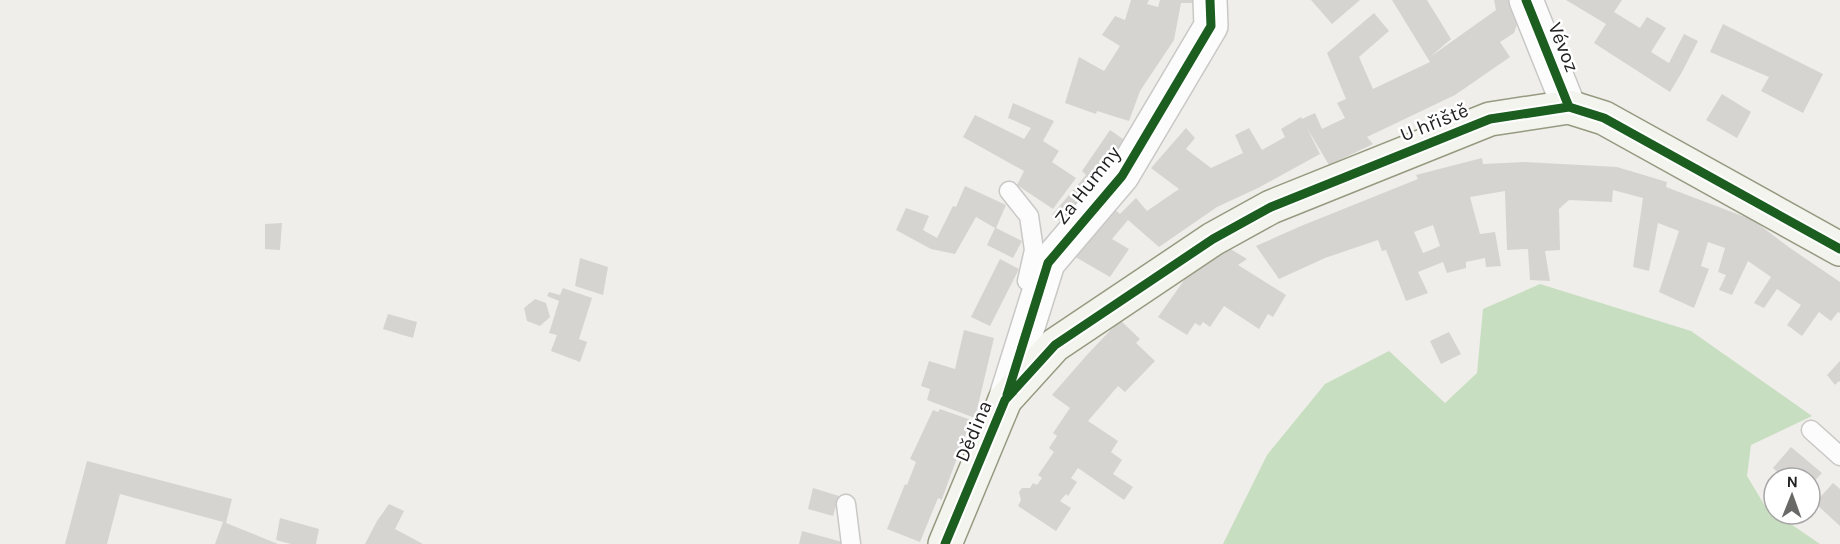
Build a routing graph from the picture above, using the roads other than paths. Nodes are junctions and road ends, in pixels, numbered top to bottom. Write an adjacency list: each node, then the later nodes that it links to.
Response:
1 (1210, 0): 7 (street, Za Humny)
2 (1526, 0): 3 (street, Vévoz)
3 (1569, 107): 5 (street, U hřiště); 6 (street, U hřiště)
4 (1009, 191): 7 (lane)
5 (1840, 249)
6 (1055, 345): 7 (street, Dědina)
7 (1005, 400): 12 (street, Dědina)
8 (1811, 430): 9 (lane)
9 (1840, 456)
10 (846, 504): 11 (lane)
11 (851, 544)
12 (945, 544)

